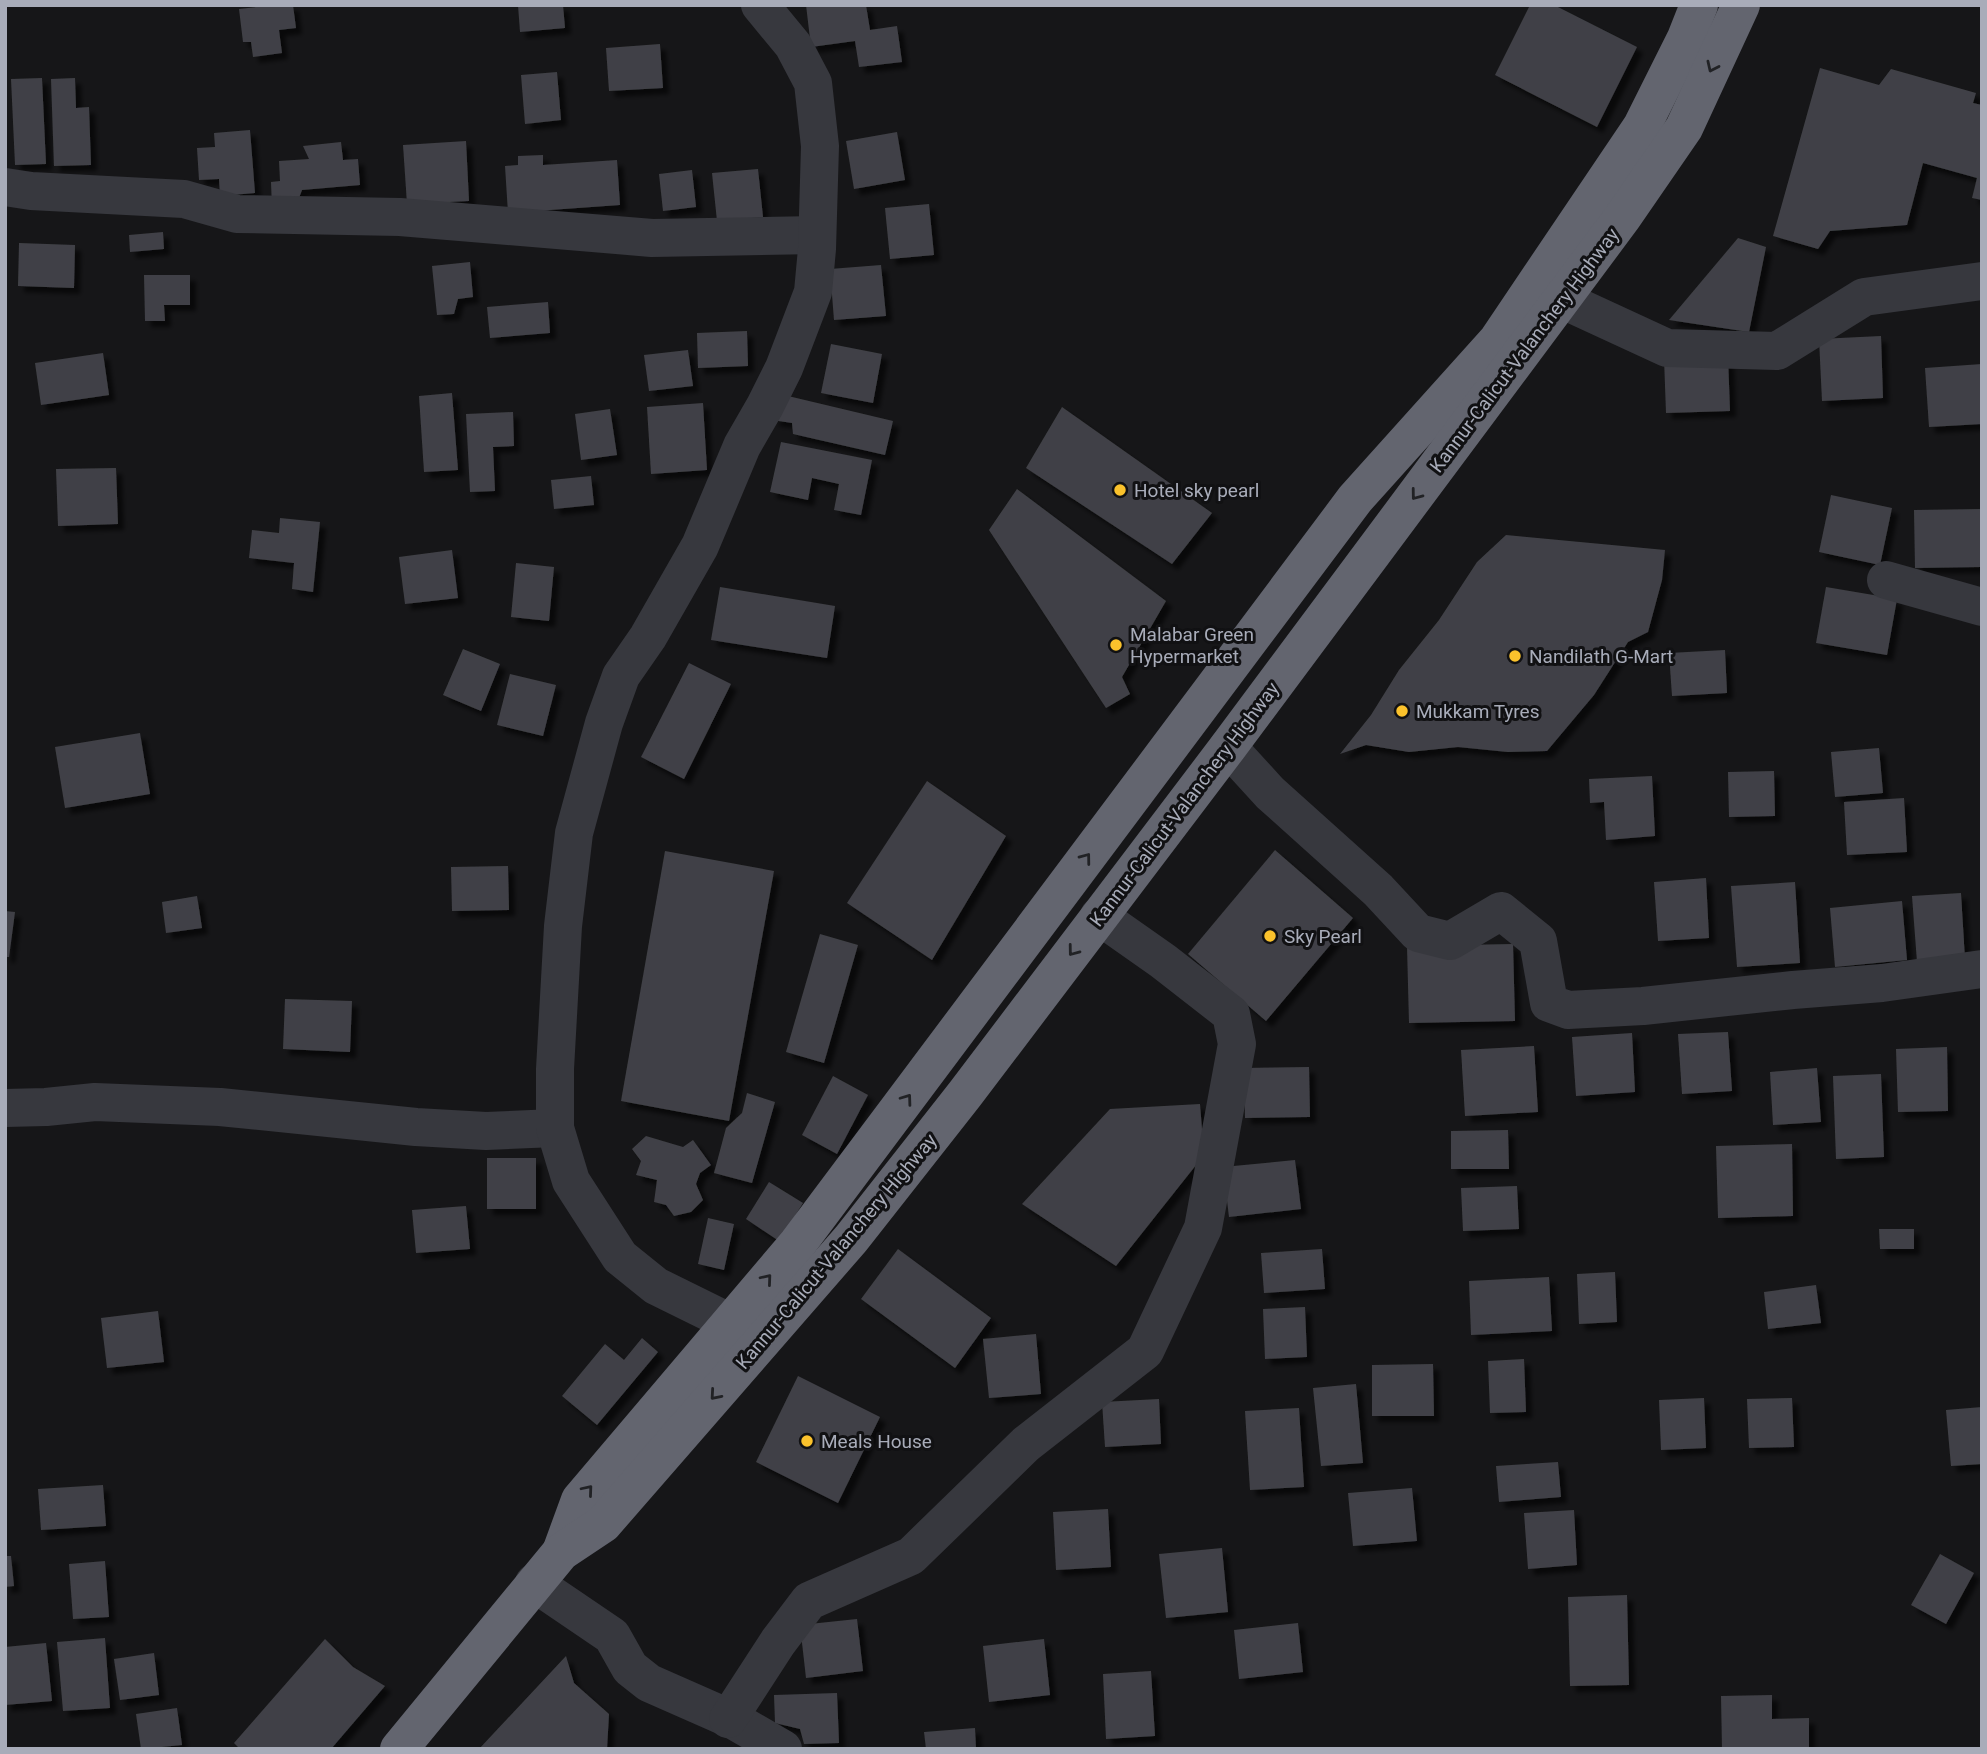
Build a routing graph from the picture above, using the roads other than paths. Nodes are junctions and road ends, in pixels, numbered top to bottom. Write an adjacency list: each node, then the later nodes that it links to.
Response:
1 (760, 5): 5 (street)
2 (1699, 5): 15 (highway, Kannur-Calicut-Valanchery Highway, one-way to 2)
3 (1741, 5): 7 (highway, Kannur-Calicut-Valanchery Highway, one-way to 7)
4 (5, 187): 5 (street)
5 (817, 235): 14 (street)
6 (1982, 281): 7 (street)
7 (1563, 300): 10 (highway, Kannur-Calicut-Valanchery Highway, one-way to 10)
8 (1886, 580): 9 (street)
9 (1982, 607)
10 (1228, 747): 11 (highway, Kannur-Calicut-Valanchery Highway); 12 (street)
11 (1099, 916): 15 (highway, Kannur-Calicut-Valanchery Highway, one-way to 15); 17 (street)
12 (1982, 969)
13 (5, 1108): 14 (street)
14 (555, 1128): 15 (street)
15 (747, 1331): 16 (highway, Kannur-Calicut-Valanchery Highway)
16 (534, 1583): 17 (street); 18 (highway, Kannur-Calicut-Valanchery Highway)
17 (727, 1718): 19 (street)
18 (399, 1749)
19 (783, 1749)

